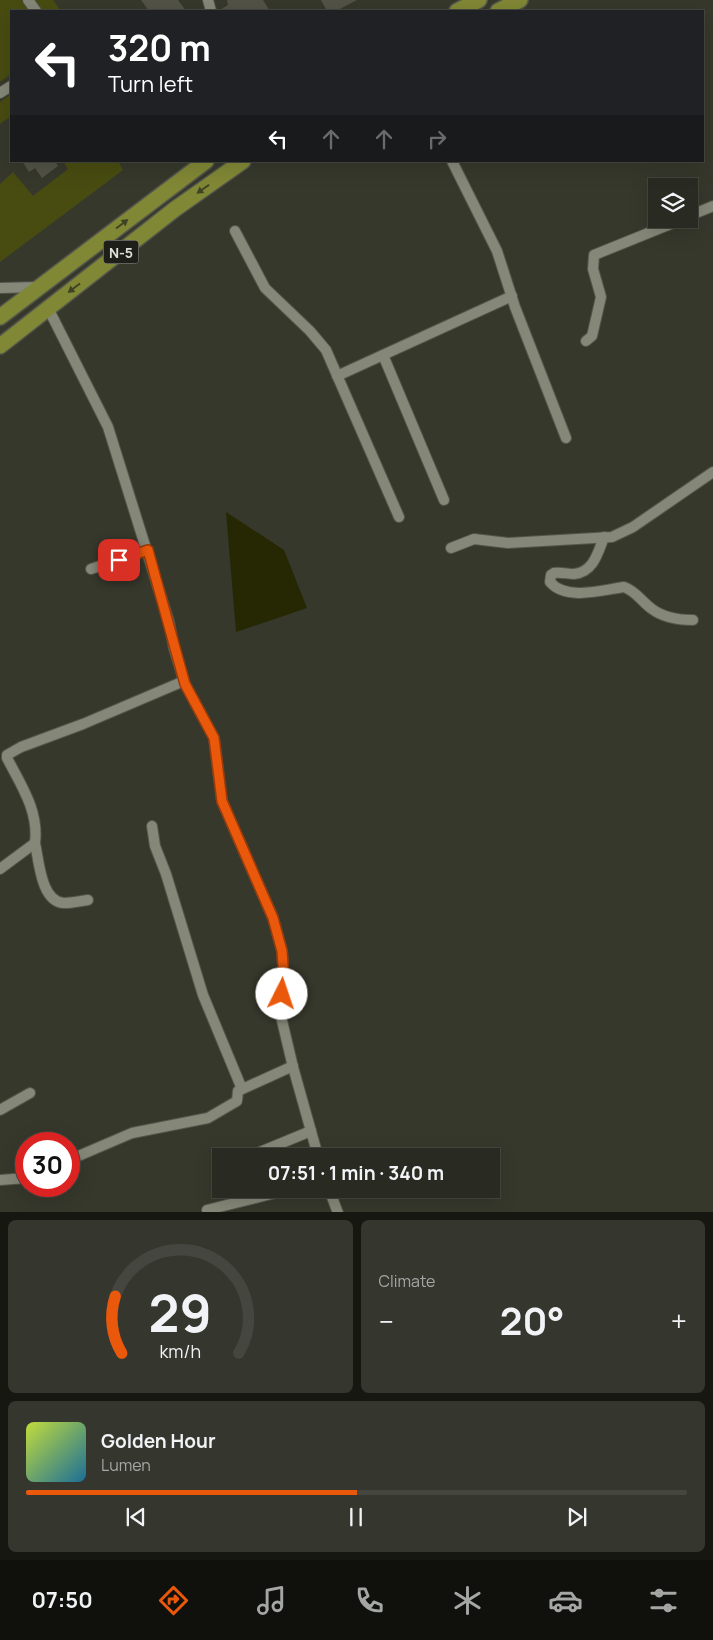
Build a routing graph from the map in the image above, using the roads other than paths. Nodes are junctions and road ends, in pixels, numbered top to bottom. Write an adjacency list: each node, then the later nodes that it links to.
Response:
1 (479, 0): 3 (highway)
2 (520, 0): 4 (highway)
3 (459, 10)
4 (500, 10)
5 (205, 162): 13 (highway, N-5, one-way to 5)
6 (242, 162): 15 (highway, N-5, one-way to 15)
7 (452, 162): 14 (street)
8 (713, 206): 9 (street)
9 (698, 212)
10 (661, 228): 17 (street)
11 (235, 231): 20 (street)
12 (0, 288): 13 (street)
13 (39, 288): 16 (highway, N-5)
14 (512, 296): 19 (street); 21 (street)
15 (48, 308): 18 (highway, N-5); 27 (street)
16 (0, 317)
17 (586, 341)
18 (0, 346)
19 (383, 355): 20 (street); 23 (street)
20 (337, 376): 24 (street)
21 (566, 438)
22 (713, 472): 25 (street)
23 (444, 500)
24 (399, 517)
25 (604, 537): 26 (street); 29 (street)
26 (451, 548)
27 (148, 550): 28 (street); 30 (street)
28 (91, 569)
29 (693, 620)
30 (184, 681): 32 (street); 35 (street)
31 (152, 826): 36 (street)
32 (35, 843): 33 (street); 34 (street)
33 (0, 869)
34 (88, 900)
35 (293, 1066): 36 (street); 39 (street)
36 (242, 1089): 42 (street)
37 (30, 1093): 38 (street)
38 (0, 1110)
39 (311, 1131): 40 (street); 41 (street)
40 (270, 1148)
41 (316, 1148)
42 (80, 1155)
43 (15, 1179): 44 (street)
44 (0, 1180)
45 (255, 1198): 47 (street)
46 (333, 1198): 48 (street)
47 (206, 1210)
48 (338, 1212)

